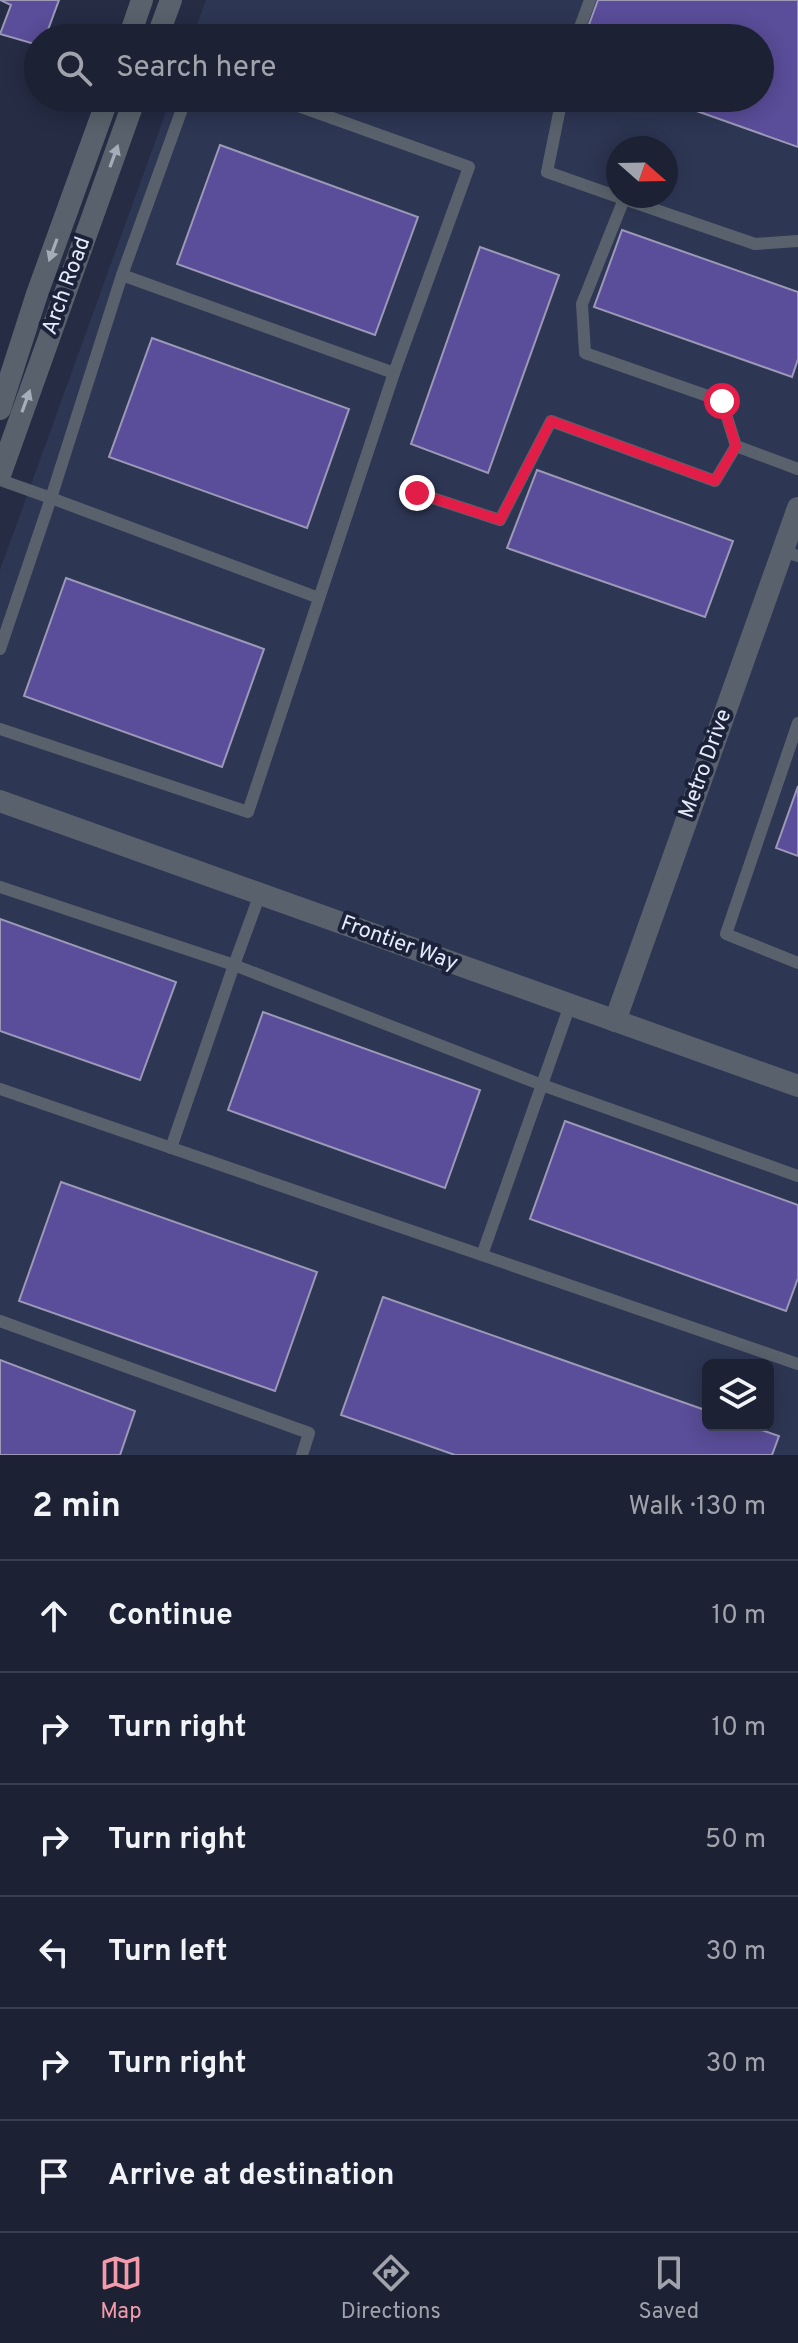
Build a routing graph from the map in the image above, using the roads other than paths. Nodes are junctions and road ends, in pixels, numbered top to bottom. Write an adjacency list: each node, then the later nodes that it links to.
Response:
1 (142, 0): 4 (street)
2 (171, 0): 5 (street)
3 (590, 0): 6 (lane)
4 (134, 24)
5 (162, 24)
6 (581, 24)
7 (103, 112): 18 (street, Arch Road, one-way to 18)
8 (130, 112): 21 (street, Arch Road, one-way to 8)
9 (181, 112): 16 (lane)
10 (315, 112): 17 (lane)
11 (559, 112): 12 (lane)
12 (606, 193)
13 (620, 208): 19 (lane)
14 (650, 208): 15 (lane)
15 (798, 241)
16 (122, 275): 17 (lane); 23 (lane)
17 (394, 373): 26 (lane)
18 (0, 409)
19 (736, 446): 20 (lane); 22 (lane)
20 (798, 469)
21 (0, 478): 23 (lane)
22 (417, 493)
23 (51, 498): 26 (lane); 27 (lane)
24 (798, 508): 25 (street, Metro Drive)
25 (790, 553): 36 (street, Metro Drive)
26 (319, 598): 29 (lane)
27 (0, 649)
28 (798, 723): 33 (lane)
29 (0, 729)
30 (0, 801): 32 (street, Frontier Way)
31 (0, 887): 34 (lane)
32 (260, 894): 34 (lane); 35 (street, Frontier Way)
33 (798, 963)
34 (234, 965): 37 (lane); 40 (lane)
35 (570, 1005): 36 (street, Frontier Way); 37 (lane)
36 (615, 1021): 38 (street, Frontier Way)
37 (542, 1085): 41 (lane); 42 (lane)
38 (798, 1086)
39 (0, 1089): 40 (lane)
40 (171, 1148): 42 (lane)
41 (798, 1176)
42 (482, 1255): 44 (lane)
43 (0, 1321): 45 (lane)
44 (798, 1364)
45 (302, 1455)

